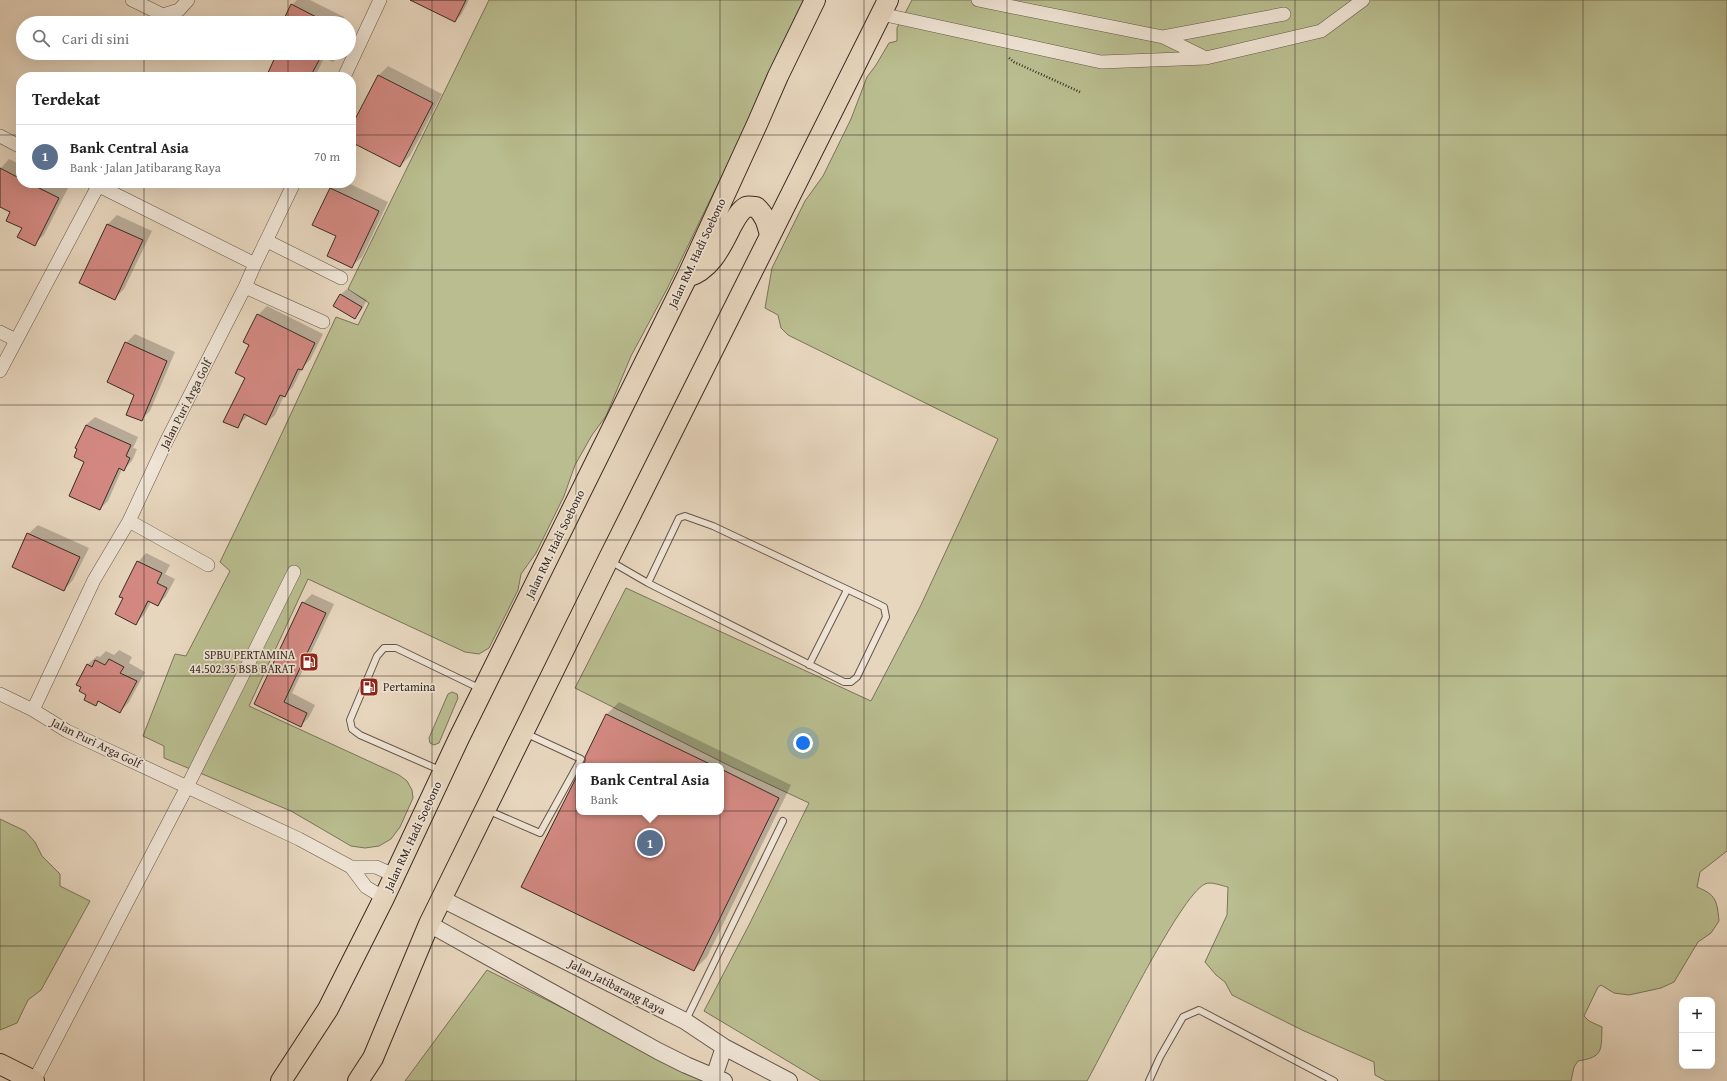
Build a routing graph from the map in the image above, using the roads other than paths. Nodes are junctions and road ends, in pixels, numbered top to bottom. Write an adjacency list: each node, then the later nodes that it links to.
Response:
1 (132, 0): 2 (street)
2 (188, 0)
3 (380, 0): 10 (street)
4 (815, 0): 22 (main road, Jalan RM. Hadi Soebono)
5 (978, 0): 9 (street)
6 (1363, 0): 11 (street)
7 (884, 7): 11 (street); 19 (main road)
8 (1284, 14): 9 (street)
9 (1163, 37): 11 (street)
10 (356, 51)
11 (1206, 58)
12 (352, 60): 13 (street)
13 (346, 72)
14 (0, 136): 15 (street)
15 (16, 144)
16 (93, 188): 27 (street)
17 (103, 188): 21 (street)
18 (292, 188): 20 (street, Jalan Puri Arga Golf)
19 (770, 235): 22 (main road); 30 (main road)
20 (267, 241): 21 (street, Jalan Puri Arga Golf); 23 (street)
21 (255, 264): 24 (street, Jalan Puri Arga Golf)
22 (687, 277): 36 (main road, Jalan RM. Hadi Soebono)
23 (341, 278)
24 (245, 287): 25 (street); 29 (street, Jalan Puri Arga Golf)
25 (323, 322)
26 (0, 332): 27 (street)
27 (16, 340): 28 (street)
28 (0, 371)
29 (129, 521): 31 (street); 38 (street, Jalan Puri Arga Golf)
30 (608, 560): 33 (lane); 39 (main road)
31 (208, 565)
32 (294, 572): 43 (street)
33 (648, 583): 34 (lane); 35 (lane)
34 (847, 590): 35 (lane); 35 (lane)
35 (809, 665)
36 (482, 690): 42 (main road, Jalan RM. Hadi Soebono); 42 (lane)
37 (0, 694): 38 (street)
38 (33, 710): 43 (street, Jalan Puri Arga Golf)
39 (524, 732): 40 (lane); 44 (main road)
40 (579, 763)
41 (576, 768): 44 (lane)
42 (443, 771): 47 (main road, Jalan RM. Hadi Soebono)
43 (187, 787): 46 (street, Jalan Puri Arga Golf); 55 (street)
44 (486, 810): 49 (main road)
45 (783, 821): 51 (lane)
46 (351, 867): 47 (street, Jalan Puri Arga Golf); 48 (street, Jalan Puri Arga Golf)
47 (394, 876): 48 (main road, Jalan RM. Hadi Soebono)
48 (384, 898): 56 (main road, Jalan RM. Hadi Soebono)
49 (442, 899): 50 (main road); 51 (street, Jalan Jatibarang Raya)
50 (429, 924): 54 (street); 57 (main road)
51 (685, 1022): 52 (street, Jalan Jatibarang Raya)
52 (724, 1047): 54 (street); 58 (street, Jalan Jatibarang Raya)
53 (0, 1064): 55 (main road)
54 (719, 1079)
55 (34, 1081)
56 (281, 1081)
57 (358, 1081)
58 (789, 1081)
59 (1149, 1081): 60 (lane)
60 (1334, 1081)

